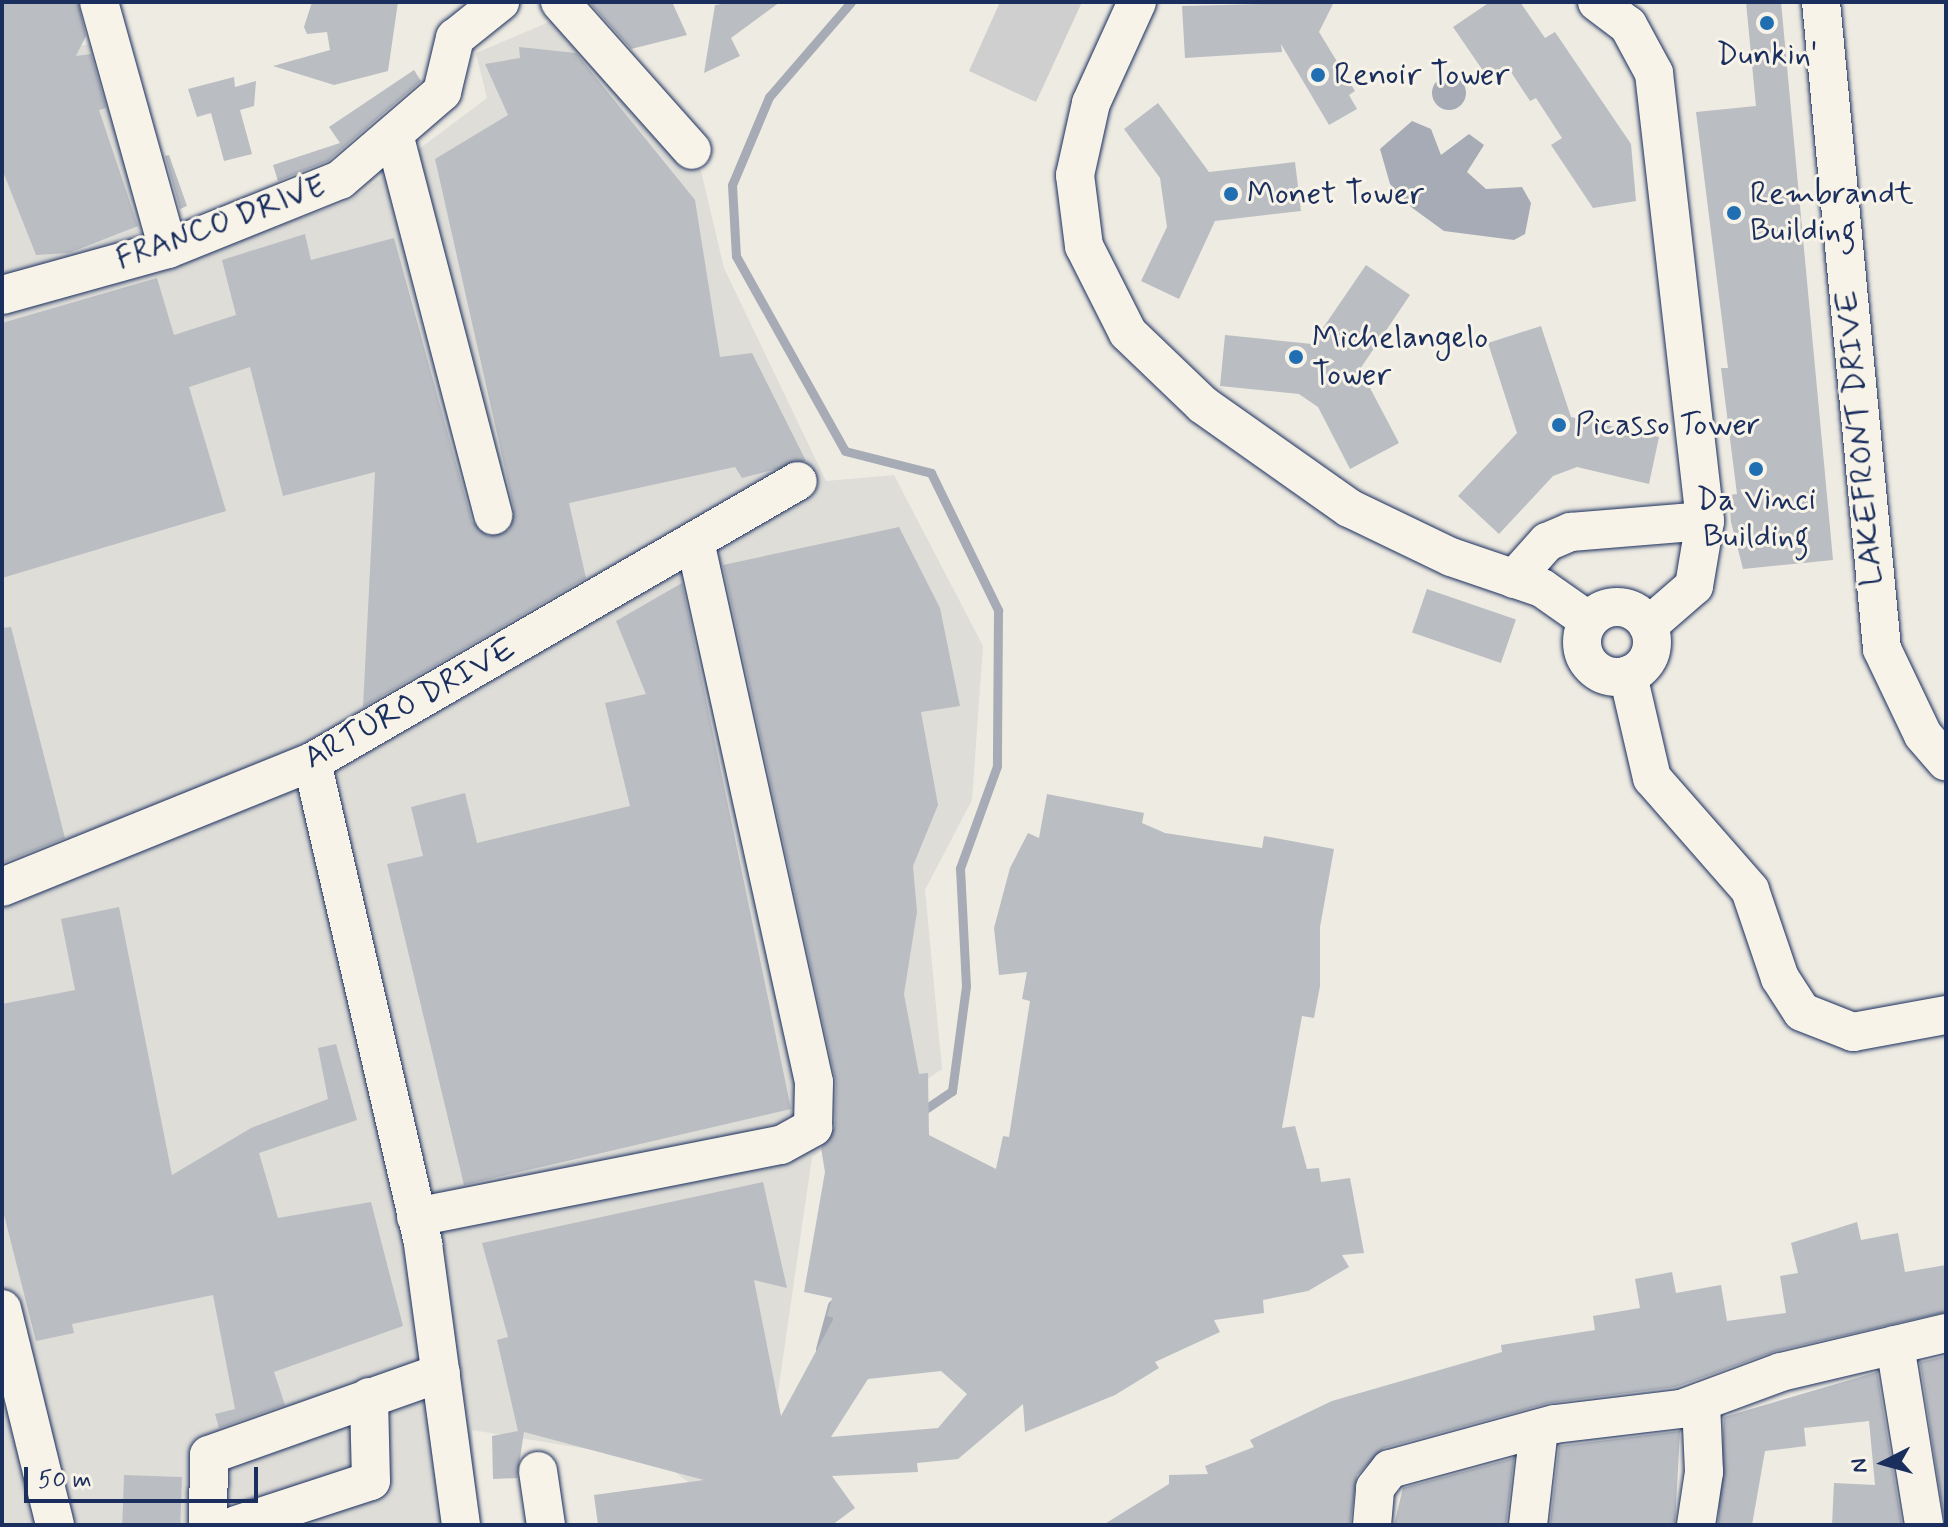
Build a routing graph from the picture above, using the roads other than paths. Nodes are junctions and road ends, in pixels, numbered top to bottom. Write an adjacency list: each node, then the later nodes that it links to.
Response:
1 (99, 2): 9 (street)
2 (500, 2): 7 (street, FRANCO DRIVE)
3 (560, 2): 8 (street)
4 (1137, 2): 15 (street)
5 (1597, 2): 13 (street)
6 (1821, 2): 19 (street, LAKEFRONT DRIVE)
7 (395, 138): 9 (street, FRANCO DRIVE); 12 (street)
8 (692, 150)
9 (168, 249): 10 (street, FRANCO DRIVE)
10 (2, 295)
11 (798, 481): 14 (street, ARTURO DRIVE)
12 (493, 515)
13 (1705, 521): 15 (street); 17 (street)
14 (695, 541): 20 (street, ARTURO DRIVE); 23 (street)
15 (1514, 579): 16 (street)
16 (1589, 621): 17 (street); 18 (street)
17 (1648, 626): 18 (street)
18 (1628, 675): 22 (street)
19 (1946, 761)
20 (312, 762): 21 (street, ARTURO DRIVE); 23 (street)
21 (2, 887)
22 (1946, 1015)
23 (416, 1217): 27 (street)
24 (2, 1309): 33 (street)
25 (1946, 1333): 26 (street)
26 (1895, 1345): 29 (street); 41 (street)
27 (441, 1373): 28 (street); 36 (street)
28 (369, 1397): 32 (street); 34 (street)
29 (1701, 1402): 30 (street); 40 (street)
30 (1539, 1429): 38 (street); 39 (street)
31 (538, 1471): 37 (street)
32 (284, 1517): 35 (street)
33 (55, 1525)
34 (208, 1525)
35 (236, 1525)
36 (461, 1525)
37 (546, 1525)
38 (1372, 1525)
39 (1528, 1525)
40 (1696, 1525)
41 (1924, 1525)

